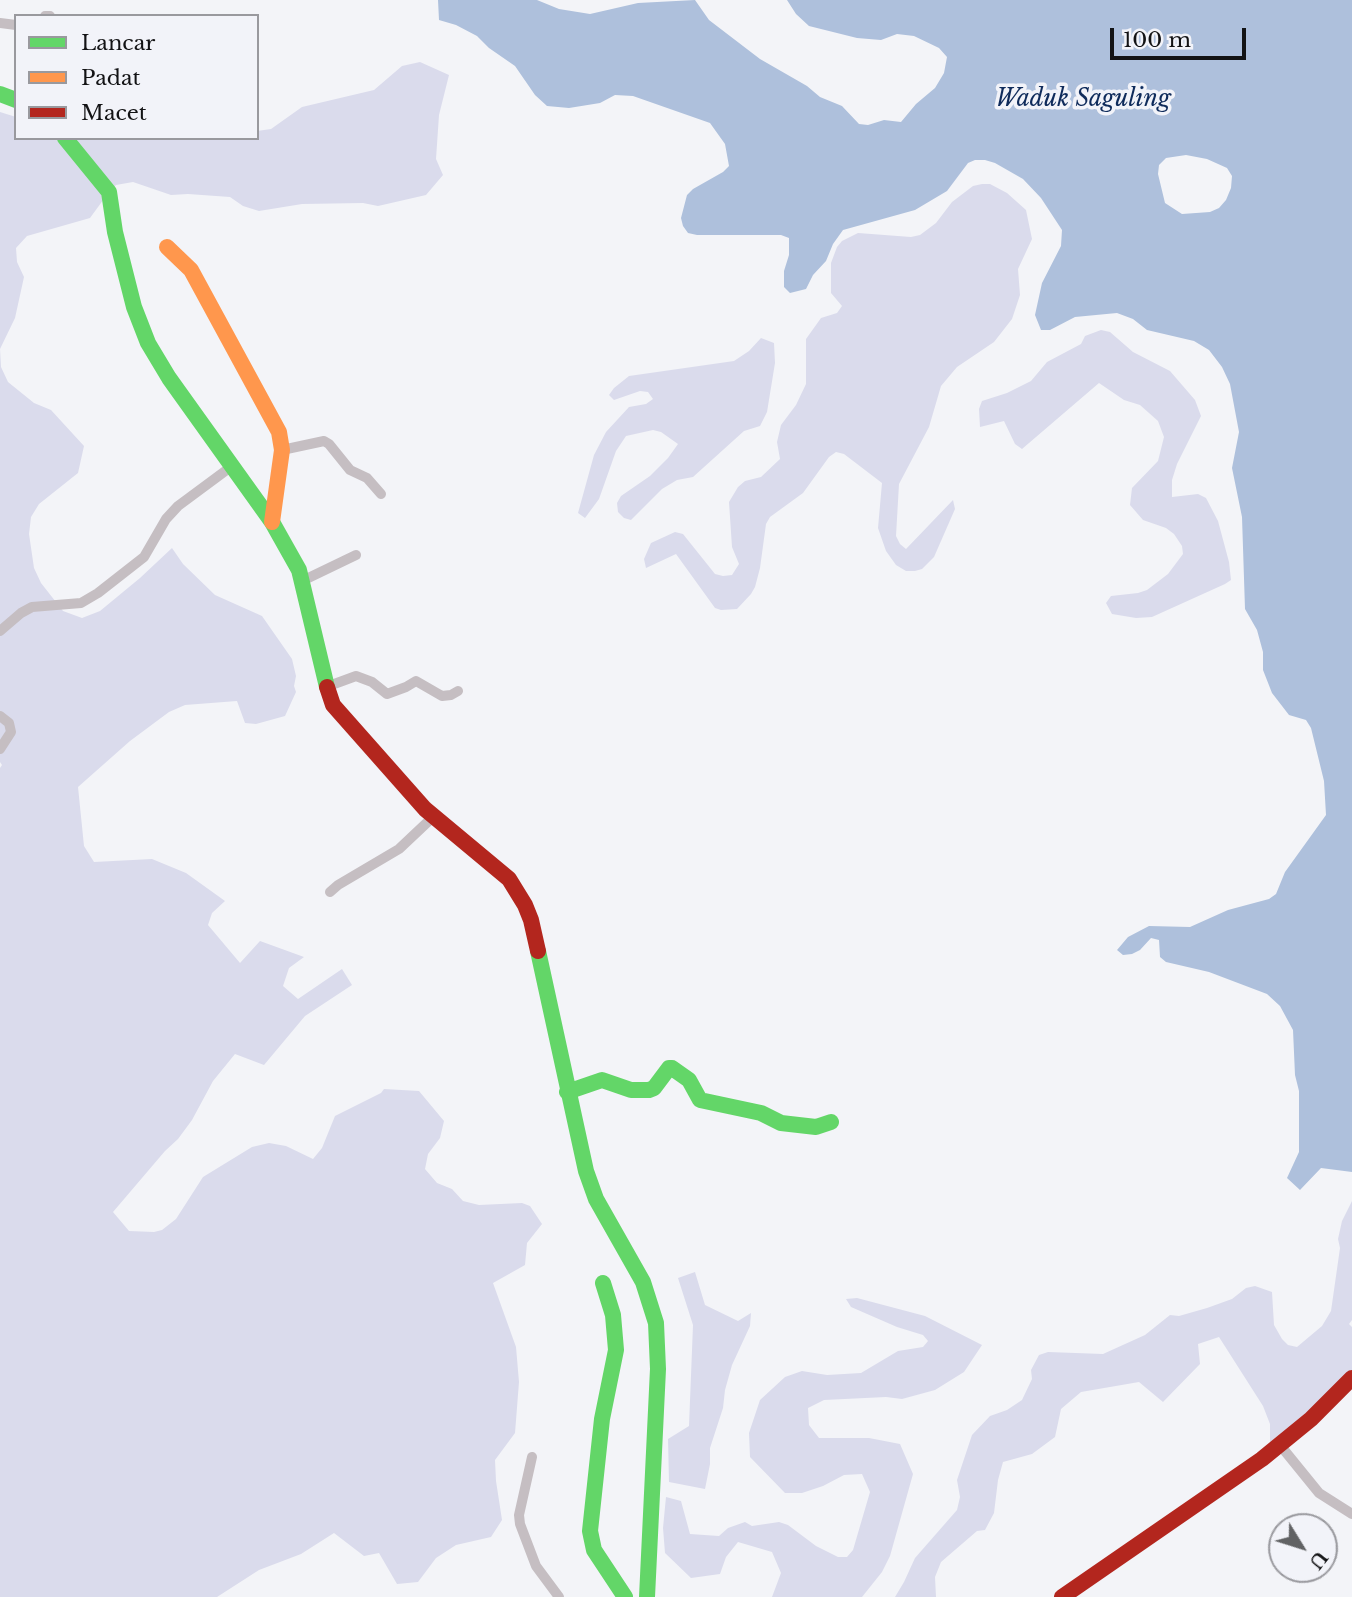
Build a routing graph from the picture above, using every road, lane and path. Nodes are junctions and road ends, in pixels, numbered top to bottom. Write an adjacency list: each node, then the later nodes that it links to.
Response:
1 (67, 140): 4 (main road)
2 (167, 247): 3 (main road)
3 (282, 450): 5 (street); 6 (main road)
4 (232, 466): 6 (main road); 9 (street)
5 (382, 494)
6 (272, 522): 8 (main road)
7 (356, 555): 8 (street)
8 (302, 581): 10 (main road)
9 (0, 631)
10 (326, 687): 11 (street); 14 (main road)
11 (458, 691)
12 (0, 716): 13 (street)
13 (0, 749)
14 (433, 816): 15 (street); 16 (main road)
15 (330, 892)
16 (567, 1092): 17 (main road); 25 (main road)
17 (831, 1122)
18 (603, 1283): 24 (main road)
19 (1352, 1378): 20 (main road)
20 (1280, 1445): 22 (street); 26 (main road)
21 (532, 1457): 23 (street)
22 (1352, 1514)
23 (559, 1597)
24 (625, 1597)
25 (648, 1597)
26 (1062, 1597)

